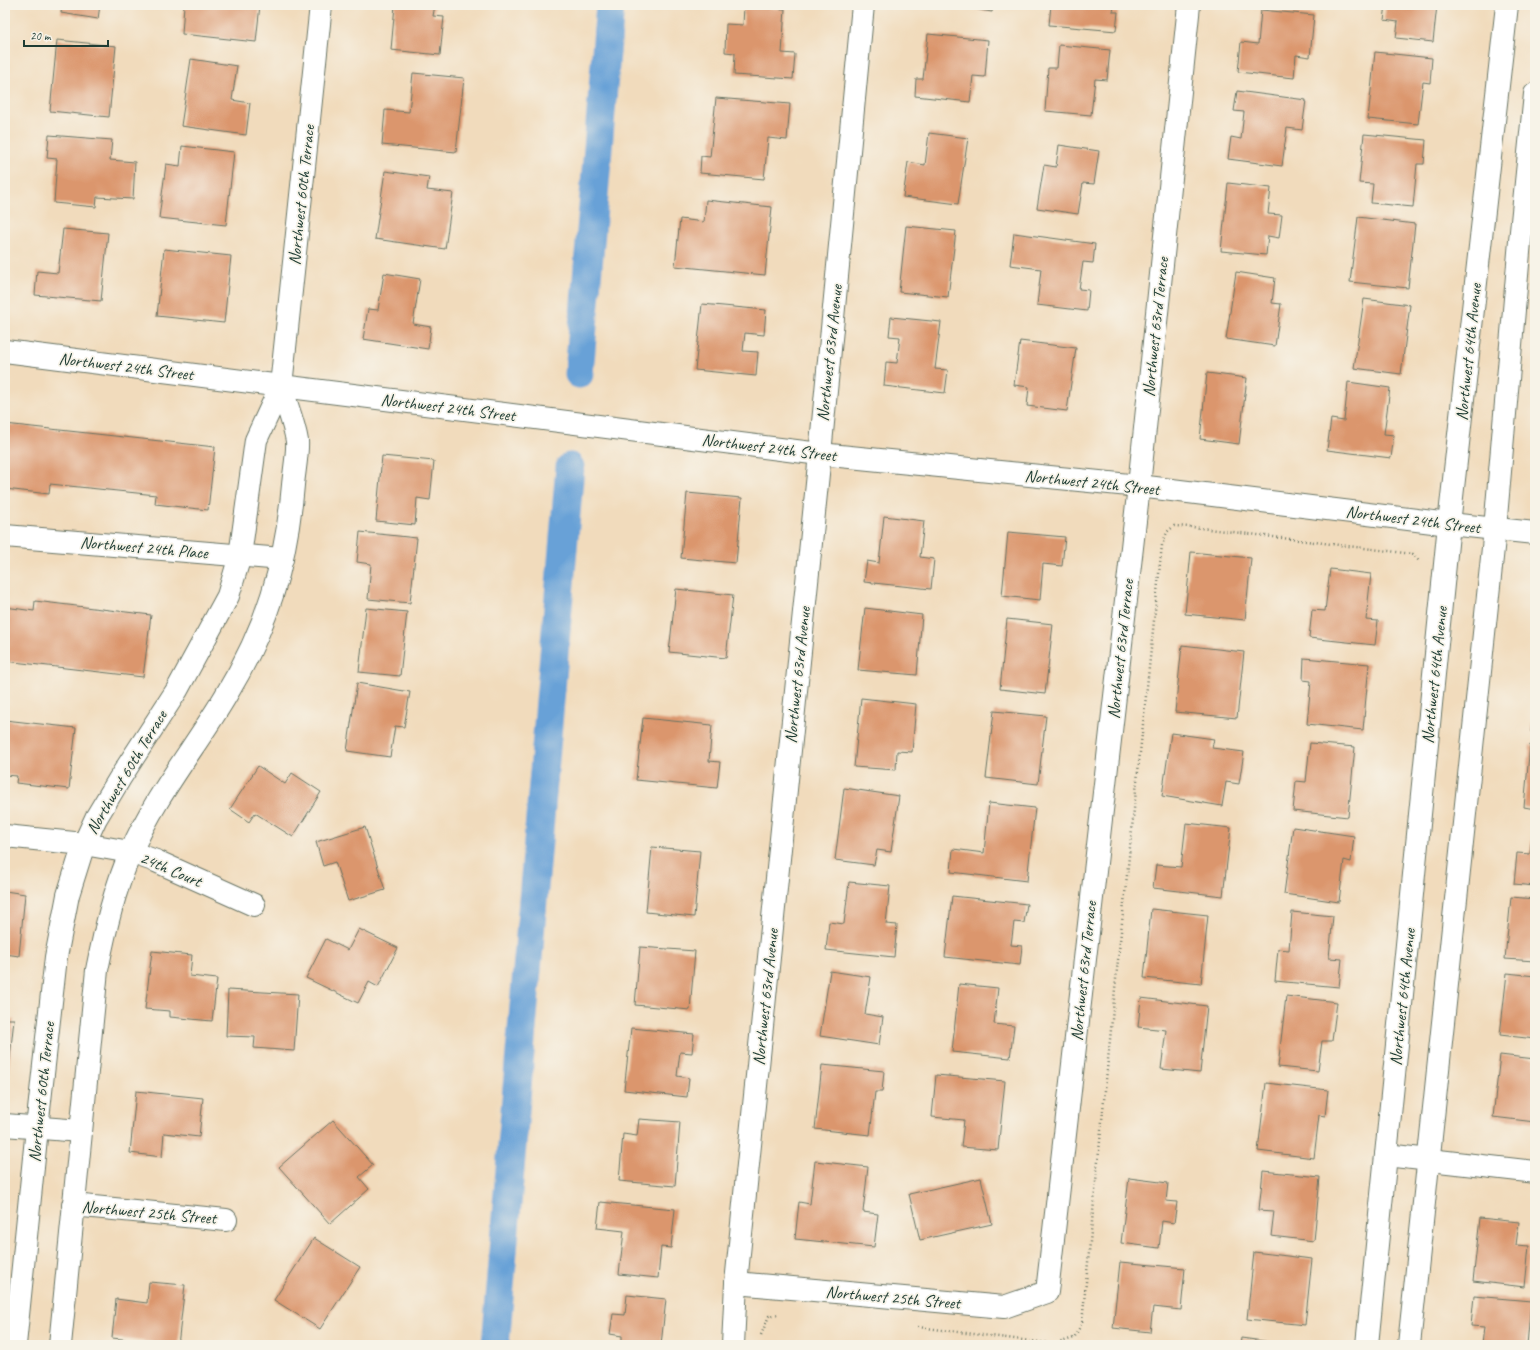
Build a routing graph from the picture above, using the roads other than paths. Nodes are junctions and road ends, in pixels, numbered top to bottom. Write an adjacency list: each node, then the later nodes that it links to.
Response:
1 (321, 5): 7 (street, Northwest 60th Terrace)
2 (863, 5): 8 (street, Northwest 63rd Avenue)
3 (1189, 5): 9 (street, Northwest 63rd Terrace)
4 (1507, 5): 10 (street, Northwest 64th Avenue)
5 (1535, 94): 11 (street)
6 (5, 351): 7 (street, Northwest 24th Street)
7 (281, 386): 8 (street, Northwest 24th Street); 14 (street, Northwest 60th Terrace); 15 (street, Northwest 60th Terrace)
8 (820, 454): 9 (street, Northwest 24th Street); 28 (street, Northwest 63rd Avenue)
9 (1139, 486): 10 (street, Northwest 24th Street); 29 (street, Northwest 63rd Terrace)
10 (1449, 524): 11 (street, Northwest 24th Street); 23 (street, Northwest 64th Avenue)
11 (1495, 529): 12 (street, Northwest 24th Street); 24 (street)
12 (1535, 533)
13 (5, 536): 14 (street, Northwest 24th Place)
14 (240, 556): 15 (street, Northwest 24th Place); 17 (street, Northwest 60th Terrace)
15 (282, 559): 18 (street, Northwest 60th Terrace)
16 (5, 836): 17 (street, 24th Court)
17 (84, 844): 18 (street, 24th Court); 21 (street, Northwest 60th Terrace)
18 (130, 852): 19 (street, 24th Court); 22 (street, Northwest 60th Terrace)
19 (254, 905)
20 (5, 1125): 21 (street)
21 (37, 1128): 22 (street); 30 (street, Northwest 60th Terrace)
22 (80, 1131): 26 (street, Northwest 60th Terrace)
23 (1386, 1155): 24 (street); 33 (street, Northwest 64th Avenue)
24 (1429, 1160): 25 (street); 34 (street)
25 (1535, 1172)
26 (73, 1205): 27 (street, Northwest 25th Street); 31 (street, Northwest 60th Terrace)
27 (226, 1220)
28 (736, 1283): 29 (street, Northwest 25th Street); 32 (street, Northwest 63rd Avenue)
29 (1047, 1292)
30 (15, 1345)
31 (60, 1345)
32 (733, 1345)
33 (1367, 1345)
34 (1409, 1345)

